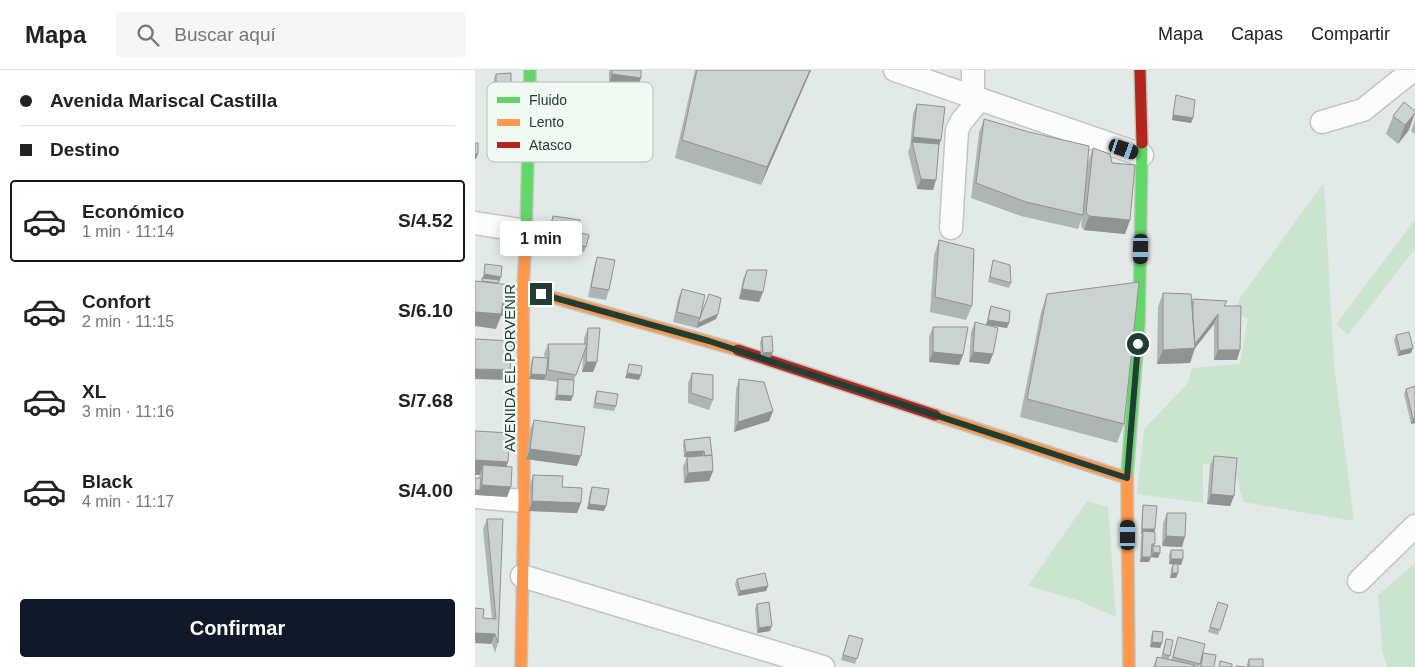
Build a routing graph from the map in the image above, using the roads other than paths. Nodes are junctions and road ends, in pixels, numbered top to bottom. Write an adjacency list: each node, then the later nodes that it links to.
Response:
1 (895, 70): 5 (street)
2 (973, 70): 5 (street)
3 (1140, 70): 7 (street)
4 (1413, 70): 6 (street)
5 (976, 98): 7 (street); 10 (street)
6 (1322, 122)
7 (1142, 155): 13 (street)
8 (528, 162): 11 (street, AVENIDA EL PORVENIR)
9 (475, 223): 11 (street)
10 (951, 228)
11 (526, 230): 12 (street, AVENIDA EL PORVENIR)
12 (523, 289): 13 (street); 15 (street, AVENIDA EL PORVENIR)
13 (1127, 478): 21 (street)
14 (475, 496): 15 (street)
15 (524, 501): 17 (street, AVENIDA EL PORVENIR)
16 (1415, 526): 18 (street)
17 (522, 576): 19 (street, AVENIDA EL PORVENIR); 20 (street)
18 (1359, 581)
19 (521, 667)
20 (823, 667)
21 (1129, 667)

